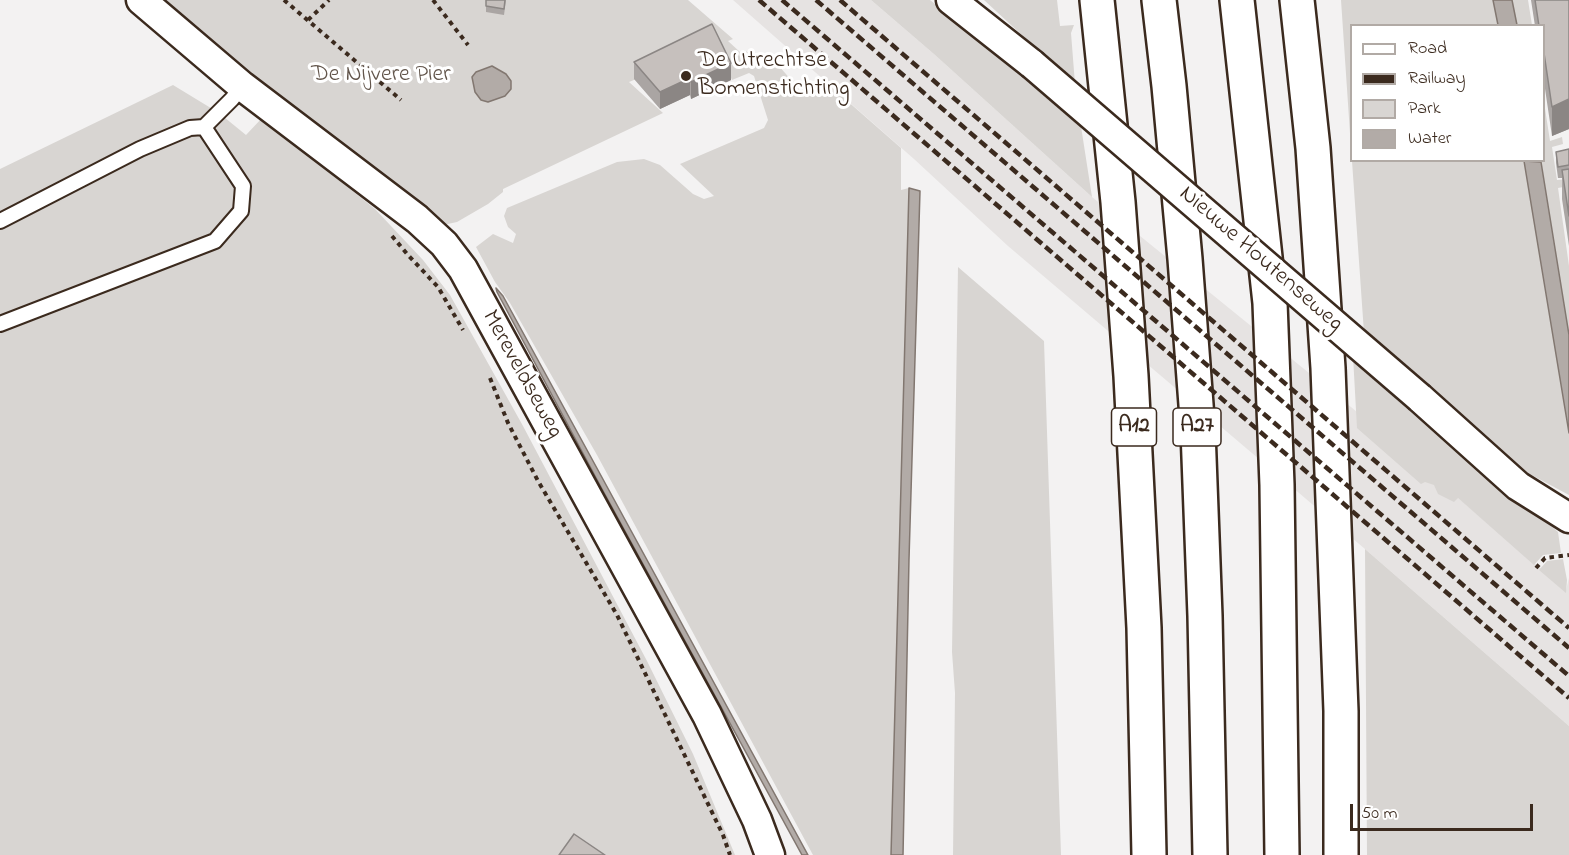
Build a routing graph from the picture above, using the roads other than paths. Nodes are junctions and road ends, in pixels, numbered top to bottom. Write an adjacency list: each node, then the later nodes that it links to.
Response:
1 (141, 0): 7 (street, Mereveldseweg)
2 (951, 0): 11 (street, Nieuwe Houtenseweg, bridge)
3 (1097, 0): 13 (highway, A12)
4 (1159, 0): 14 (highway, A27)
5 (1237, 0): 15 (highway)
6 (1297, 0): 16 (highway)
7 (242, 86): 8 (lane); 12 (street, Mereveldseweg)
8 (204, 127): 9 (lane); 10 (lane)
9 (0, 221)
10 (0, 324)
11 (1569, 518)
12 (770, 855)
13 (1149, 855)
14 (1210, 855)
15 (1282, 855)
16 (1341, 855)

